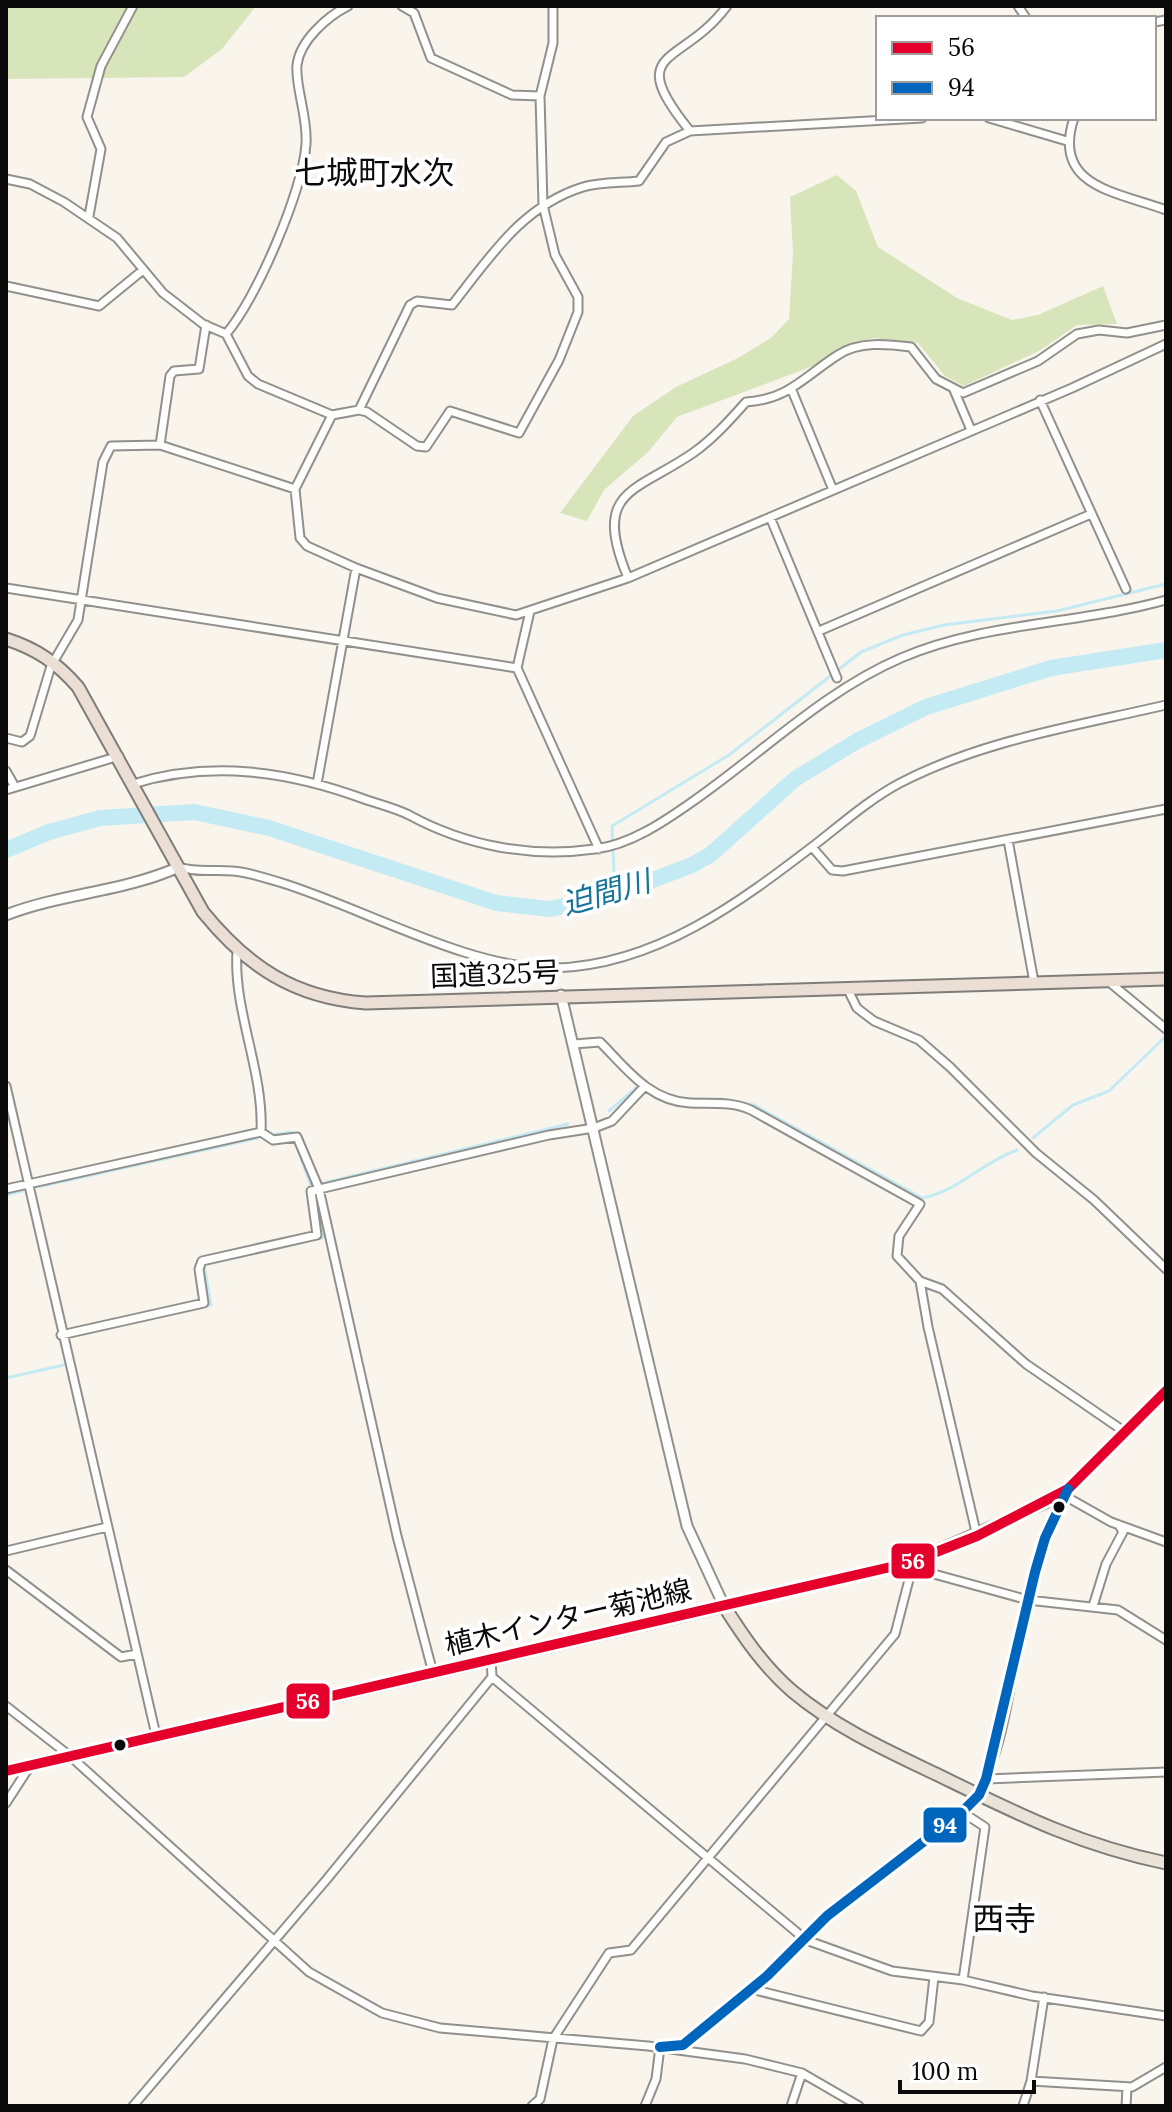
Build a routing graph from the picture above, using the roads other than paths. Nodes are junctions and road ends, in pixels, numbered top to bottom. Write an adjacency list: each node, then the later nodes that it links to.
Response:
1 (133, 6): 15 (street)
2 (348, 6): 20 (street)
3 (402, 6): 6 (street)
4 (553, 6): 6 (street)
5 (727, 6): 10 (street)
6 (540, 96): 13 (street)
7 (886, 120): 10 (street)
8 (996, 120): 11 (street)
9 (1073, 120): 11 (street)
10 (690, 131): 13 (street)
11 (1067, 141): 14 (street)
12 (6, 179): 15 (street)
13 (543, 205): 25 (street); 25 (street)
14 (1166, 210)
15 (89, 216): 16 (street)
16 (143, 270): 17 (street); 18 (street)
17 (6, 286)
18 (206, 325): 20 (street); 28 (street)
19 (1166, 325): 23 (street)
20 (226, 334): 26 (street)
21 (1166, 344): 24 (street)
22 (791, 388): 23 (street); 30 (street); 34 (street)
23 (954, 390): 27 (street)
24 (1040, 400): 27 (street); 31 (street)
25 (359, 410): 26 (street)
26 (332, 415): 29 (street)
27 (971, 430): 30 (street)
28 (160, 445): 29 (street); 38 (street)
29 (295, 489): 33 (street)
30 (833, 490): 32 (street)
31 (1091, 514): 36 (street); 40 (street)
32 (770, 517): 34 (street); 40 (street)
33 (356, 568): 39 (street); 42 (street)
34 (628, 578): 39 (street)
35 (6, 588): 38 (street)
36 (1126, 589)
37 (1166, 600): 57 (street)
38 (82, 602): 42 (street); 43 (street)
39 (530, 611): 44 (street)
40 (819, 631): 45 (street)
41 (6, 639): 43 (highway, 国道325号)
42 (342, 639): 44 (street); 50 (street)
43 (55, 662): 47 (street); 48 (highway, 国道325号)
44 (517, 668): 57 (street)
45 (837, 678)
46 (1166, 705): 56 (street)
47 (6, 738)
48 (119, 756): 51 (street); 52 (highway, 国道325号)
49 (6, 771): 51 (street)
50 (317, 784): 52 (street); 57 (street)
51 (15, 787): 53 (street)
52 (135, 787): 58 (highway, 国道325号)
53 (6, 790)
54 (1166, 809): 55 (street)
55 (1008, 840): 56 (street); 63 (street)
56 (812, 847): 58 (street)
57 (599, 849)
58 (179, 867): 59 (street); 60 (highway, 国道325号)
59 (6, 915)
60 (237, 951): 65 (highway, 国道325号); 71 (street)
61 (1166, 979): 62 (highway, 国道325号)
62 (1108, 981): 63 (highway, 国道325号); 66 (street)
63 (1034, 982): 64 (highway, 国道325号)
64 (847, 988): 65 (highway, 国道325号); 75 (street)
65 (561, 995): 67 (street)
66 (1166, 1029)
67 (574, 1044): 69 (street); 70 (street)
68 (6, 1086): 72 (street)
69 (644, 1087): 70 (street); 76 (street)
70 (594, 1128): 74 (street); 89 (street)
71 (261, 1132): 72 (street); 74 (street)
72 (29, 1184): 73 (street); 77 (street)
73 (6, 1189)
74 (319, 1189): 77 (street); 94 (street)
75 (1166, 1269)
76 (920, 1281): 79 (street); 83 (street)
77 (61, 1335): 82 (street)
78 (1166, 1391): 79 (street)
79 (1125, 1432): 80 (street)
80 (1067, 1492): 81 (street); 83 (street); 88 (street)
81 (1119, 1525): 84 (street); 90 (street)
82 (107, 1527): 85 (street); 92 (street)
83 (977, 1536): 86 (street)
84 (1166, 1542)
85 (6, 1551)
86 (910, 1566): 88 (street); 89 (street); 97 (street)
87 (6, 1570): 92 (street)
88 (1028, 1600): 90 (street); 103 (street)
89 (724, 1606): 93 (main road, 植木インター菊池線); 97 (main road, 植木インター菊池線)
90 (1093, 1606): 91 (street)
91 (1166, 1640)
92 (137, 1654): 98 (street)
93 (491, 1659): 94 (main road, 植木インター菊池線); 95 (street)
94 (433, 1673): 98 (main road, 植木インター菊池線)
95 (492, 1677): 107 (street); 109 (street)
96 (6, 1706): 99 (street)
97 (825, 1717): 104 (main road, 植木インター菊池線); 107 (street)
98 (156, 1735): 99 (main road, 植木インター菊池線)
99 (70, 1756): 100 (main road, 植木インター菊池線); 109 (street)
100 (30, 1766): 101 (main road, 植木インター菊池線); 105 (street)
101 (6, 1771)
102 (1166, 1772): 103 (street)
103 (986, 1779): 104 (street)
104 (979, 1795): 106 (street); 108 (main road, 植木インター菊池線)
105 (6, 1803)
106 (962, 1812): 110 (street); 112 (street)
107 (709, 1858): 110 (street); 116 (street)
108 (1166, 1863)
109 (273, 1940): 116 (street); 122 (street)
110 (806, 1940): 111 (street); 113 (street)
111 (934, 1977): 112 (street); 113 (street)
112 (963, 1980): 114 (street)
113 (751, 1989): 117 (street)
114 (1044, 1997): 115 (street); 120 (street)
115 (1166, 2016)
116 (553, 2039): 117 (street); 123 (street)
117 (660, 2047): 119 (street); 124 (street)
118 (1166, 2067): 121 (street)
119 (802, 2073): 125 (street); 126 (street)
120 (1031, 2081): 121 (street); 127 (street)
121 (1127, 2088): 128 (street)
122 (133, 2106)
123 (532, 2106)
124 (645, 2106)
125 (791, 2106)
126 (859, 2106)
127 (1023, 2106)
128 (1126, 2106)

